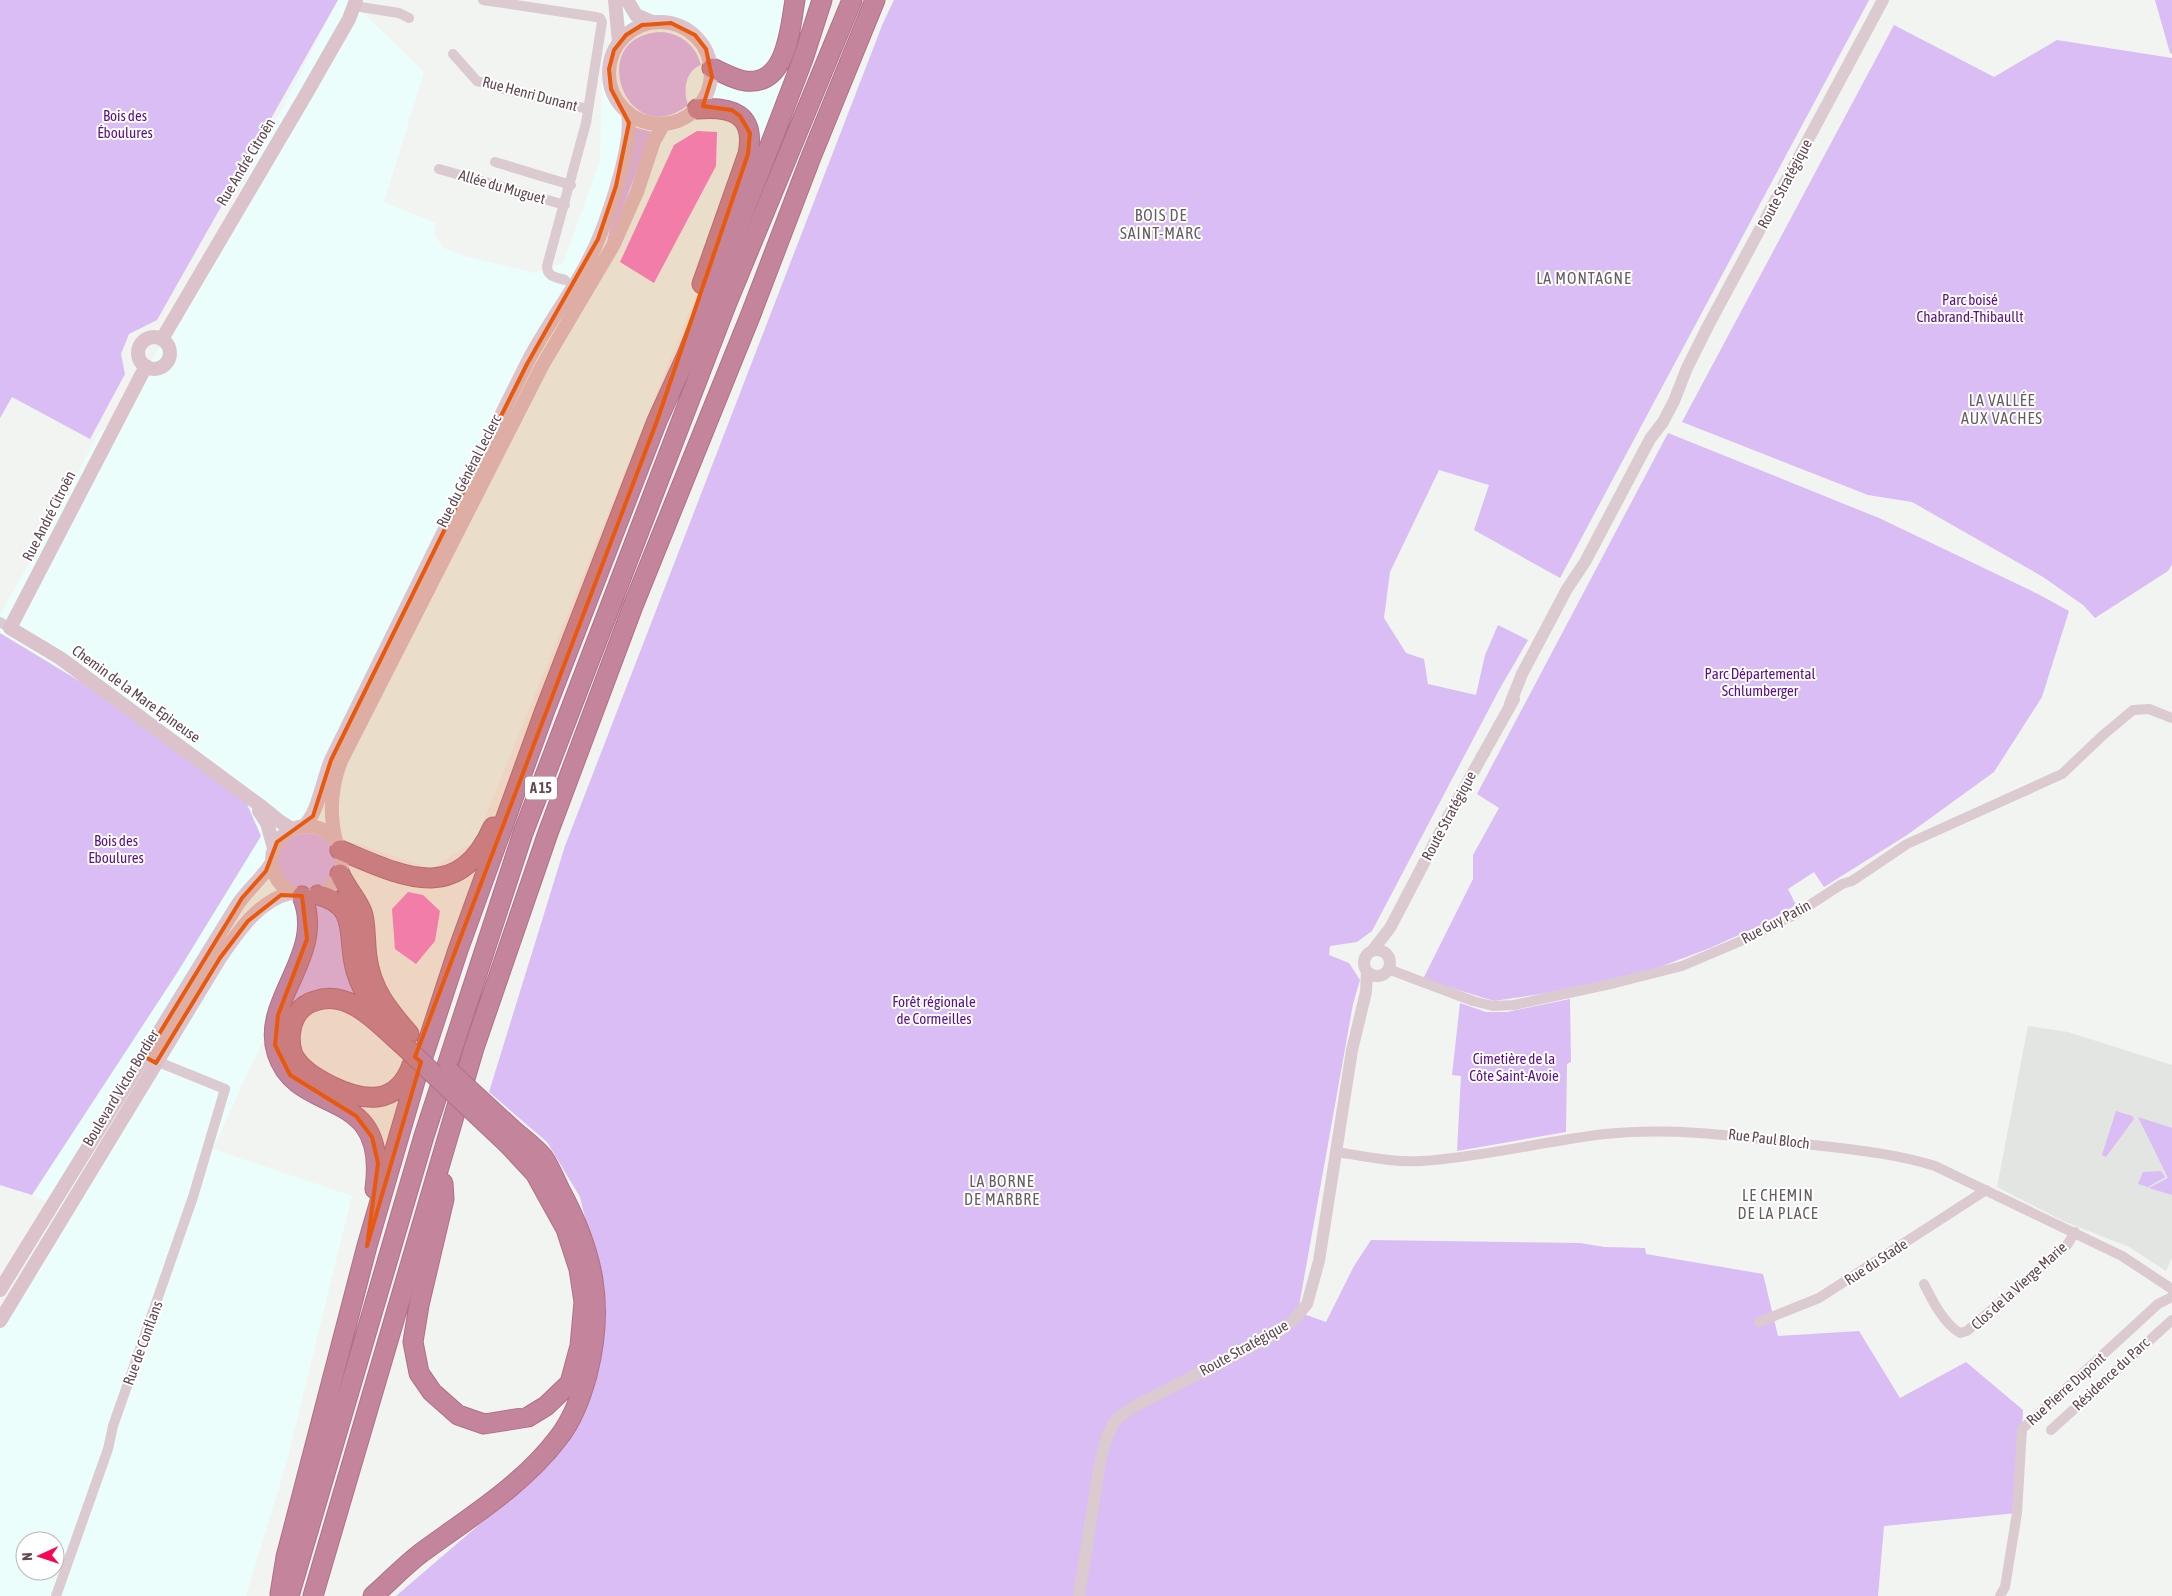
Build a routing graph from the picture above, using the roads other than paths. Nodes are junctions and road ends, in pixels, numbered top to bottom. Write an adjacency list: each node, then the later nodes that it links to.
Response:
1 (483, 0): 15 (street)
2 (614, 0): 12 (main road)
3 (627, 0): 11 (main road)
4 (795, 0): 14 (highway)
5 (822, 0): 26 (highway)
6 (852, 0): 60 (highway, A 15)
7 (875, 0): 46 (highway, A 15)
8 (1883, 0): 36 (street, Route Stratégique)
9 (355, 3): 10 (street); 24 (main road, Rue André Citroën)
10 (409, 18)
11 (652, 22): 12 (main road); 14 (main road)
12 (619, 42): 17 (main road)
13 (453, 54): 15 (street, Rue Henri Dunant)
14 (712, 68): 16 (main road)
15 (588, 109): 21 (street)
16 (697, 109): 18 (main road); 26 (highway)
17 (628, 113): 18 (main road); 31 (main road, Rue du Général Leclerc)
18 (664, 125): 32 (main road, Rue du Général Leclerc)
19 (495, 162): 21 (street)
20 (439, 168): 22 (street, Allée du Muguet)
21 (571, 185): 22 (street)
22 (565, 205): 23 (street)
23 (566, 280)
24 (162, 339): 25 (main road); 25 (main road)
25 (146, 366): 27 (main road, Rue André Citroën)
26 (657, 421): 28 (highway)
27 (5, 625): 30 (main road, Chemin de la Mare Epineuse)
28 (545, 710): 32 (highway); 37 (highway)
29 (2172, 718): 39 (street, Rue Guy Patin)
30 (250, 798): 31 (main road, Chemin de la Mare Epineuse); 33 (main road, Chemin de la Mare Epineuse)
31 (298, 828): 32 (main road); 33 (main road)
32 (338, 845): 34 (main road)
33 (273, 855): 35 (main road); 43 (main road, Boulevard Victor Bordier)
34 (340, 874): 35 (main road); 42 (highway)
35 (304, 895): 42 (highway); 43 (main road, Boulevard Victor Bordier); 49 (highway)
36 (1390, 928): 38 (street, Route Stratégique); 39 (street, Route Stratégique)
37 (458, 950): 42 (highway); 49 (highway)
38 (1372, 951): 39 (street); 40 (street)
39 (1385, 967): 40 (street); 41 (street, Route Stratégique)
40 (1367, 971): 41 (street, Route Stratégique)
41 (1363, 1005): 45 (street, Route Stratégique)
42 (407, 1040): 44 (highway, bridge)
43 (151, 1060): 52 (main road, Boulevard Victor Bordier); 55 (main road, Boulevard Victor Bordier); 58 (street, Rue de Conflans)
44 (510, 1137): 46 (highway); 62 (highway)
45 (1336, 1152): 47 (street, Rue Paul Bloch); 63 (street, Route Stratégique)
46 (442, 1160): 61 (highway, A 15)
47 (1986, 1190): 48 (street, Rue Paul Bloch); 56 (street, Rue du Stade)
48 (2075, 1232): 50 (street, Clos de la Vierge Marie); 51 (street, Rue Paul Bloch)
49 (367, 1246): 59 (highway)
50 (1924, 1284)
51 (2172, 1288)
52 (0, 1290)
53 (2172, 1297): 64 (street, Rue Pierre Dupont)
54 (2172, 1320): 57 (street, Résidence du Parc)
55 (0, 1321)
56 (1759, 1322)
57 (2051, 1430)
58 (56, 1596)
59 (280, 1596)
60 (289, 1596)
61 (313, 1596)
62 (373, 1596)
63 (1079, 1596)
64 (2000, 1596)

